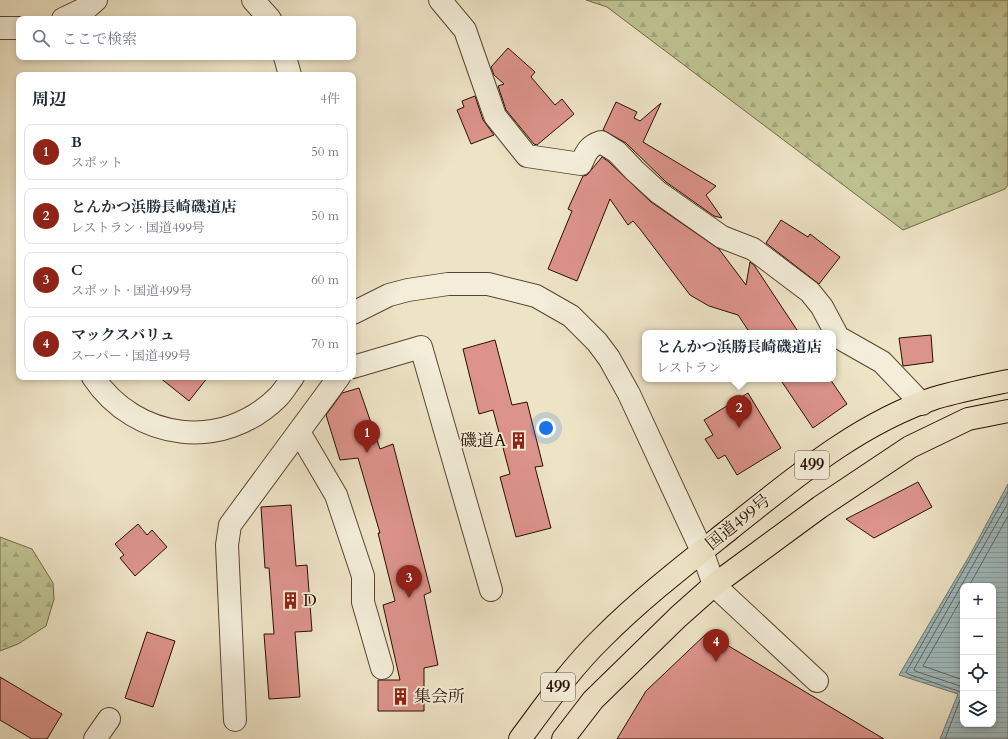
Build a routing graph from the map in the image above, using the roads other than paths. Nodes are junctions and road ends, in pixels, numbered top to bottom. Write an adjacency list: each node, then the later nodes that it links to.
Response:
1 (96, 0): 4 (street)
2 (254, 0): 5 (street)
3 (440, 0): 11 (street)
4 (70, 16)
5 (267, 16)
6 (0, 28): 7 (street)
7 (16, 28)
8 (286, 60): 9 (street)
9 (289, 72)
10 (356, 312): 21 (street)
11 (834, 330)
12 (836, 333): 18 (street)
13 (356, 366): 23 (street)
14 (95, 380): 15 (street)
15 (291, 380)
16 (329, 381): 20 (street)
17 (1008, 381): 18 (highway, 国道499号 / 499)
18 (922, 404): 21 (highway, 国道499号 / 499)
19 (1008, 411): 22 (highway, 国道499号 / 499)
20 (299, 432): 24 (street); 27 (street)
21 (702, 551): 22 (street); 29 (highway, 国道499号 / 499)
22 (714, 585): 25 (street); 30 (highway, 国道499号 / 499)
23 (491, 590)
24 (382, 668)
25 (817, 681)
26 (110, 719): 28 (street)
27 (235, 720)
28 (95, 739)
29 (520, 739)
30 (563, 739)

